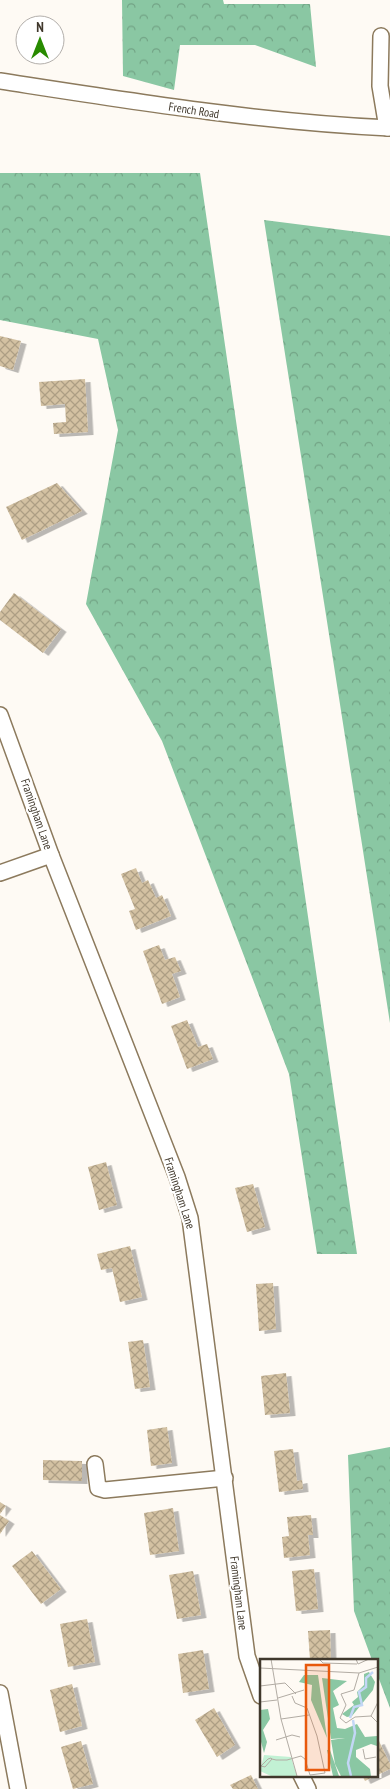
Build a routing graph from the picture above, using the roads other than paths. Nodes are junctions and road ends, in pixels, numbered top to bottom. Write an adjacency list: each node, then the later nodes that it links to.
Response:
1 (380, 36): 3 (street)
2 (0, 81): 3 (street, French Road)
3 (388, 128)
4 (0, 715): 5 (street, Framingham Lane)
5 (51, 855): 6 (street); 8 (street, Framingham Lane)
6 (0, 873)
7 (96, 1464): 8 (street)
8 (225, 1478): 10 (street, Framingham Lane)
9 (0, 1693): 12 (street)
10 (260, 1693)
11 (302, 1776): 13 (street)
12 (18, 1789)
13 (308, 1789)

